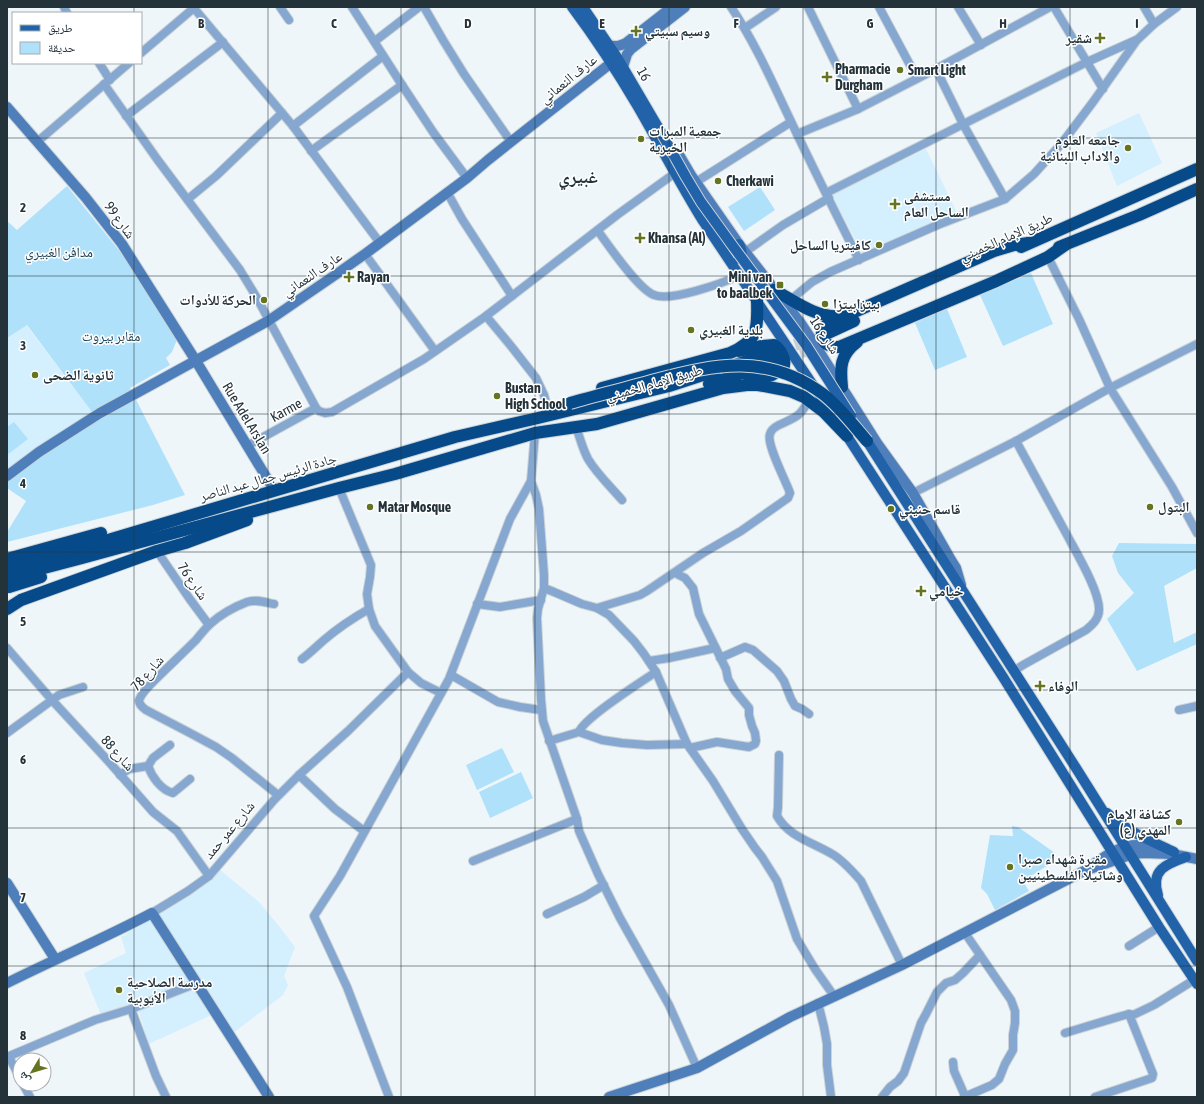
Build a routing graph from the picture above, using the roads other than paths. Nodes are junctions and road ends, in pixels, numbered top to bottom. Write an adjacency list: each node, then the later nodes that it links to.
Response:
1 (194, 7): 25 (street); 28 (street)
2 (280, 7): 19 (street)
3 (352, 7): 24 (street)
4 (419, 7): 24 (street)
5 (424, 7): 51 (street)
6 (572, 7): 30 (main road)
7 (583, 7): 26 (main road)
8 (672, 7): 20 (street)
9 (685, 7): 20 (street)
10 (731, 7): 22 (street)
11 (776, 7): 22 (street)
12 (808, 7): 42 (street)
13 (879, 7): 36 (street)
14 (958, 7): 27 (street)
15 (1050, 7): 27 (street)
16 (1054, 7): 31 (street)
17 (1144, 7): 21 (street)
18 (1177, 7): 21 (street)
19 (289, 20)
20 (660, 22): 26 (street); 34 (street)
21 (1154, 24): 23 (street)
22 (745, 28): 45 (street)
23 (1137, 40): 31 (street); 39 (street)
24 (375, 41): 29 (street)
25 (223, 42): 43 (street); 44 (street)
26 (609, 45): 30 (main road)
27 (981, 45): 35 (street)
28 (142, 52)
29 (383, 56): 38 (street); 47 (street)
30 (614, 60): 34 (main road, 16); 51 (street, عارف النعماني); 54 (main road)
31 (1087, 62): 39 (street); 46 (street)
32 (99, 64): 37 (street)
33 (128, 64): 37 (street)
34 (623, 67): 40 (main road, 16)
35 (936, 69): 36 (street); 46 (street)
36 (917, 78): 42 (street)
37 (107, 82): 44 (street); 50 (street)
38 (402, 85): 52 (street); 55 (street)
39 (1103, 89): 63 (street)
40 (646, 106): 48 (main road, 16); 57 (street)
41 (7, 107): 50 (street, شارع 99)
42 (858, 109): 49 (street)
43 (282, 113): 47 (street); 62 (street)
44 (126, 116): 62 (street)
45 (791, 122): 49 (street); 57 (street)
46 (962, 124): 60 (street); 63 (street)
47 (293, 126): 52 (street)
48 (658, 127): 96 (main road, شارع 16, bridge)
49 (797, 134): 60 (street)
50 (38, 142): 85 (street, شارع 99)
51 (511, 142): 55 (street, عارف النعماني)
52 (311, 151): 65 (street)
53 (1197, 169): 56 (highway, طريق الإمام الخميني)
54 (675, 173): 64 (street); 70 (main road)
55 (467, 178): 59 (street, عارف النعماني)
56 (1172, 180): 61 (highway); 66 (highway, طريق الإمام الخميني)
57 (696, 182): 68 (street)
58 (1197, 189): 61 (highway, طريق الإمام الخميني)
59 (447, 192): 65 (street, عارف النعماني); 75 (street)
60 (827, 196): 68 (street); 72 (street)
61 (1178, 197): 67 (highway, طريق الإمام الخميني)
62 (188, 199): 80 (street)
63 (1005, 199): 72 (street)
64 (598, 231): 73 (street); 75 (street)
65 (380, 243): 69 (street, عارف النعماني)
66 (1028, 244): 67 (highway, طريق الإمام الخميني); 78 (highway)
67 (1065, 245): 71 (highway)
68 (742, 248): 70 (main road); 74 (street)
69 (365, 254): 80 (street, عارف النعماني); 83 (street)
70 (726, 256): 73 (main road)
71 (1048, 257): 81 (highway); 88 (street)
72 (859, 260): 77 (street)
73 (740, 275): 76 (main road)
74 (774, 290): 77 (highway)
75 (512, 296): 79 (street)
76 (757, 300): 84 (highway); 95 (main road)
77 (788, 302): 78 (highway); 86 (street, شارع 16)
78 (849, 314): 81 (highway)
79 (486, 316): 83 (street); 90 (street)
80 (268, 321): 85 (street, عارف النعماني); 91 (street)
81 (863, 337): 86 (highway)
82 (1197, 344): 88 (street)
83 (436, 351): 91 (street)
84 (730, 353): 87 (highway); 90 (highway)
85 (196, 361): 98 (street, Rue Adel Arslan); 99 (street, عارف النعماني)
86 (842, 387): 103 (street, شارع 16)
87 (722, 388): 89 (highway); 93 (highway)
88 (1110, 388): 97 (street); 107 (street)
89 (809, 400): 95 (highway); 111 (street)
90 (559, 406): 92 (highway); 96 (highway, bridge)
91 (316, 408): 98 (street, Karme)
92 (534, 419): 94 (highway, طريق الإمام الخميني); 102 (highway, جادة الرئيس جمال عبد الناصر)
93 (576, 428): 94 (highway); 105 (street)
94 (538, 433): 100 (street); 101 (highway, جادة الرئيس جمال عبد الناصر)
95 (846, 436): 155 (main road)
96 (867, 441): 112 (main road, شارع 16)
97 (1016, 441): 103 (street); 128 (street)
98 (247, 446): 102 (street, Rue Adel Arslan)
99 (7, 476)
100 (531, 481): 114 (street); 118 (street)
101 (339, 488): 106 (highway, جادة الرئيس جمال عبد الناصر); 121 (street)
102 (274, 490): 104 (highway, جادة الرئيس جمال عبد الناصر)
103 (913, 493): 112 (street, شارع 16)
104 (256, 495): 109 (highway); 110 (highway, جادة الرئيس جمال عبد الناصر)
105 (622, 500)
106 (280, 504): 108 (highway); 113 (highway, جادة الرئيس جمال عبد الناصر)
107 (1197, 533)
108 (157, 551): 115 (highway); 122 (street, شارع 76)
109 (7, 559)
110 (7, 570)
111 (675, 573): 119 (street); 124 (street)
112 (959, 587): 128 (main road, شارع 16)
113 (8, 588): 115 (highway)
114 (544, 588): 116 (street); 119 (street)
115 (21, 600): 120 (highway)
116 (541, 600): 118 (street); 136 (street)
117 (274, 604): 122 (street, شارع 78)
118 (477, 604): 131 (street)
119 (596, 608): 127 (street)
120 (7, 609)
121 (369, 609): 126 (street); 129 (street)
122 (209, 625): 149 (street, شارع 78)
123 (7, 648): 134 (street, شارع 88)
124 (715, 648): 125 (street); 127 (street)
125 (720, 658): 138 (street); 143 (street)
126 (302, 659)
127 (649, 661): 130 (street)
128 (1014, 671): 150 (main road, شارع 16)
129 (408, 672): 133 (street); 147 (street, شارع عمر حمد)
130 (656, 672): 139 (street); 143 (street)
131 (450, 675): 133 (street); 136 (street)
132 (83, 687): 134 (street)
133 (441, 694): 152 (street)
134 (51, 699): 140 (street); 146 (street, شارع 88)
135 (1197, 706): 137 (street)
136 (542, 710): 141 (street)
137 (1178, 710)
138 (808, 714)
139 (579, 732): 141 (street); 143 (street)
140 (7, 733)
141 (549, 740): 151 (street)
142 (170, 745): 145 (street)
143 (688, 746): 175 (street)
144 (779, 755): 171 (street)
145 (148, 766): 146 (street); 148 (street)
146 (120, 775): 158 (street, شارع 88)
147 (299, 775): 149 (street, شارع عمر حمد); 152 (street)
148 (190, 779)
149 (278, 795): 158 (street, شارع عمر حمد)
150 (1096, 801): 153 (main road); 154 (main road)
151 (577, 820): 157 (street); 160 (street)
152 (364, 831): 185 (street)
153 (1127, 851): 154 (street); 155 (street); 156 (street); 162 (main road)
154 (1174, 852): 156 (street)
155 (1115, 855): 165 (main road); 166 (street)
156 (1192, 858): 162 (main road)
157 (473, 861)
158 (209, 876): 163 (street, شارع عمر حمد)
159 (7, 883): 161 (street)
160 (604, 885): 164 (street); 182 (street)
161 (11, 896): 169 (street)
162 (1162, 907): 170 (main road)
163 (152, 913): 169 (street, شارع عمر حمد); 174 (street)
164 (547, 914)
165 (1159, 927): 167 (street); 172 (main road)
166 (965, 933): 168 (street); 171 (street)
167 (1129, 946)
168 (980, 955): 188 (street); 189 (street)
169 (55, 959): 173 (street, شارع عمر حمد)
170 (1197, 961)
171 (902, 965): 175 (street)
172 (1196, 982): 178 (street)
173 (7, 983)
174 (197, 983): 177 (street); 184 (street)
175 (834, 996): 176 (street)
176 (818, 1003): 182 (street); 187 (street)
177 (131, 1009): 180 (street); 183 (street)
178 (1129, 1014): 179 (street); 190 (street)
179 (1065, 1033)
180 (8, 1057)
181 (953, 1062): 189 (street)
182 (697, 1068): 186 (street)
183 (166, 1097)
184 (269, 1097)
185 (389, 1097)
186 (609, 1097)
187 (831, 1097)
188 (882, 1097)
189 (964, 1097)
190 (1095, 1097)

